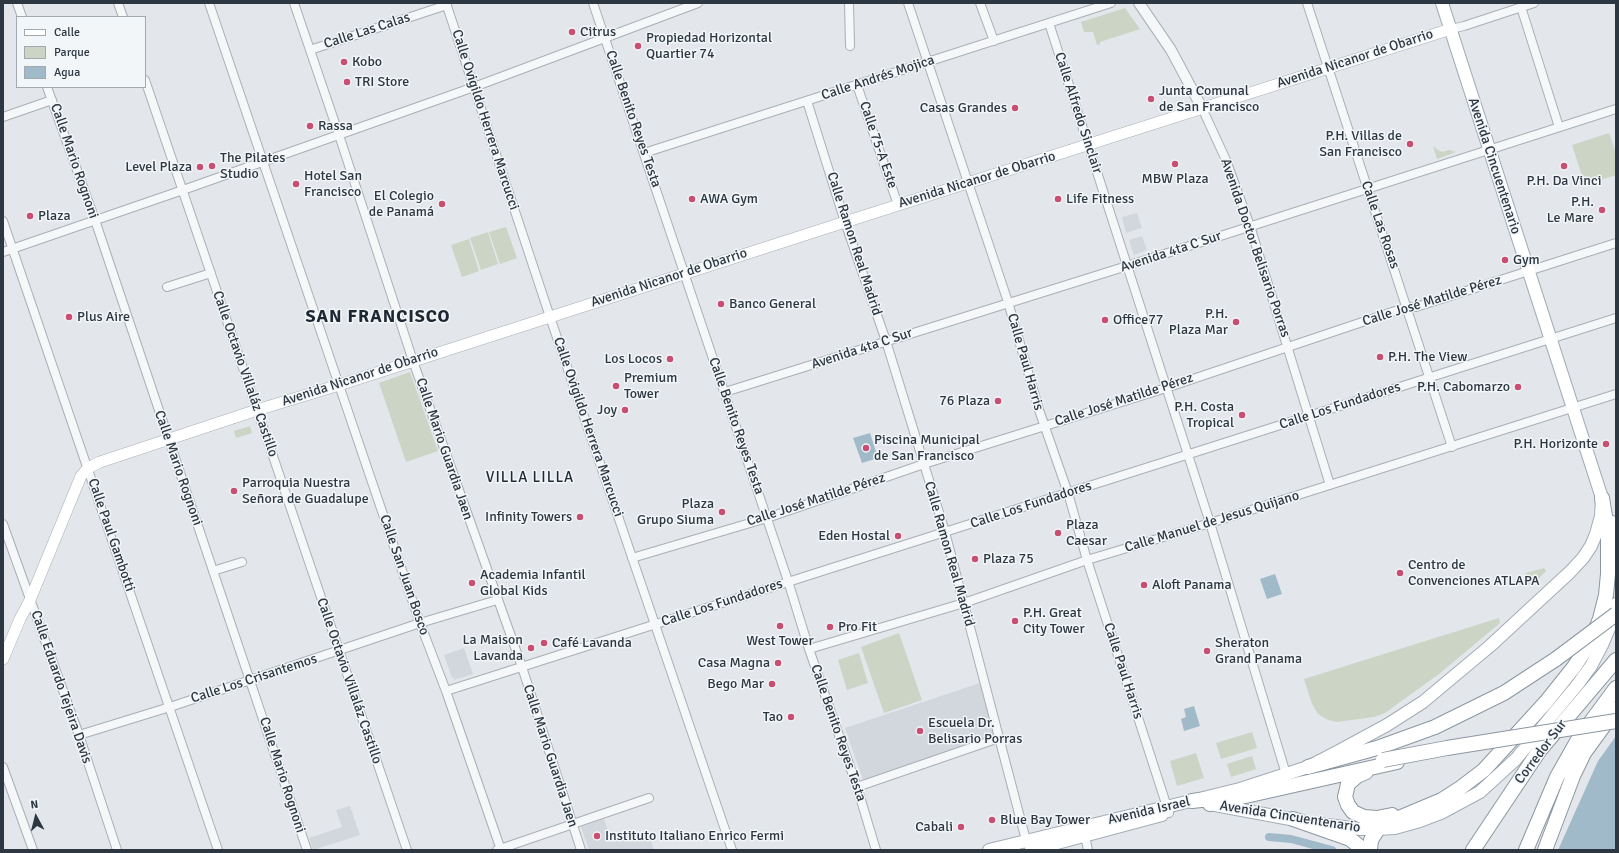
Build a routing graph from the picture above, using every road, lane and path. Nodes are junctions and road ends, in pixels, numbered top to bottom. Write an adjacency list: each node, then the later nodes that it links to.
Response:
1 (17, 3): 17 (street)
2 (118, 3): 18 (street)
3 (209, 3): 41 (street, Calle San Juan Bosco)
4 (294, 3): 24 (street, Calle Mario Guardia Jaen)
5 (593, 3): 21 (street, Calle Benito Reyes Testa)
6 (698, 3): 21 (street)
7 (849, 3): 23 (street)
8 (908, 3): 25 (street, Calle Paul Harris)
9 (980, 3): 22 (street)
10 (1111, 3): 19 (street, Calle Andrés Mojica)
11 (1139, 3): 33 (street, Avenida Doctor Belisario Porras)
12 (1307, 3): 26 (street, Calle Las Rosas)
13 (1442, 3): 20 (main road, Avenida Cincuentenario)
14 (1534, 3): 16 (street)
15 (446, 4): 24 (street, Calle Las Calas); 29 (street, Calle Ovigildo Herrera Marcucci)
16 (1521, 7): 20 (street); 36 (street)
17 (22, 16)
18 (123, 16)
19 (1049, 23): 22 (street, Calle Andrés Mojica); 38 (street, Calle Alfredo Sinclair)
20 (1450, 29): 26 (main road, Avenida Nicanor de Obarrio); 39 (main road, Avenida Cincuentenario)
21 (605, 38): 29 (street); 40 (street, Calle Benito Reyes Testa)
22 (994, 41): 25 (street, Calle Andrés Mojica)
23 (850, 46)
24 (310, 50): 37 (street, Calle Mario Guardia Jaen)
25 (928, 62): 28 (street, Calle Andrés Mojica); 42 (street, Calle Paul Harris)
26 (1328, 68): 33 (main road, Avenida Nicanor de Obarrio); 43 (street, Calle Las Rosas)
27 (146, 83): 44 (street, Calle Octavio Villaláz Castillo)
28 (857, 85): 32 (street, Calle Andrés Mojica); 45 (street, Calle 75-A Este)
29 (474, 87): 37 (street); 60 (street, Calle Ovigildo Herrera Marcucci)
30 (47, 88): 31 (street, Calle Mario Rognoni)
31 (52, 100): 35 (street); 46 (street, Calle Mario Rognoni)
32 (807, 101): 40 (street, Calle Andrés Mojica); 48 (street, Calle Ramon Real Madrid)
33 (1202, 108): 38 (main road, Avenida Nicanor de Obarrio); 49 (street, Avenida Doctor Belisario Porras)
34 (1616, 109): 36 (street, Avenida 4ta C Sur)
35 (3, 117)
36 (1559, 127): 39 (street, Avenida 4ta C Sur)
37 (339, 135): 41 (street); 65 (street, Calle Mario Guardia Jaen)
38 (1088, 145): 42 (main road, Avenida Nicanor de Obarrio); 53 (street, Calle Alfredo Sinclair)
39 (1489, 149): 43 (street, Avenida 4ta C Sur); 54 (main road, Avenida Cincuentenario)
40 (644, 153): 56 (street, Calle Benito Reyes Testa)
41 (264, 161): 44 (street); 67 (street, Calle San Juan Bosco)
42 (968, 183): 45 (main road, Avenida Nicanor de Obarrio); 58 (street, Calle Paul Harris)
43 (1368, 188): 49 (street, Avenida 4ta C Sur); 59 (street, Calle Las Rosas)
44 (183, 190): 46 (street); 55 (street, Calle Octavio Villaláz Castillo)
45 (898, 205): 48 (main road, Avenida Nicanor de Obarrio)
46 (95, 220): 51 (street); 75 (street, Calle Mario Rognoni)
47 (3, 221): 51 (street, Calle Paul Gambotti)
48 (845, 222): 56 (main road, Avenida Nicanor de Obarrio); 63 (street, Calle Ramon Real Madrid)
49 (1250, 226): 53 (street, Avenida 4ta C Sur); 64 (street, Avenida Doctor Belisario Porras)
50 (1616, 243): 54 (street, Calle José Matilde Pérez)
51 (12, 249): 52 (street); 79 (street, Calle Paul Gambotti)
52 (3, 252)
53 (1127, 266): 58 (street, Avenida 4ta C Sur); 68 (street, Calle Alfredo Sinclair)
54 (1528, 272): 59 (street, Calle José Matilde Pérez); 62 (main road, Avenida Cincuentenario)
55 (211, 273): 57 (street); 72 (street, Calle Octavio Villaláz Castillo)
56 (684, 273): 60 (main road, Avenida Nicanor de Obarrio); 69 (street, Calle Benito Reyes Testa)
57 (167, 287)
58 (1008, 302): 63 (street, Avenida 4ta C Sur); 74 (street, Calle Paul Harris)
59 (1407, 307): 64 (street, Calle José Matilde Pérez); 66 (street, Calle Las Rosas)
60 (550, 317): 65 (main road, Avenida Nicanor de Obarrio); 89 (street, Calle Ovigildo Herrera Marcucci)
61 (1616, 318): 62 (street, Calle Los Fundadores)
62 (1550, 339): 66 (street, Calle Los Fundadores); 71 (main road, Avenida Cincuentenario)
63 (886, 341): 69 (street, Avenida 4ta C Sur); 78 (street, Calle Ramon Real Madrid)
64 (1287, 346): 68 (street, Calle José Matilde Pérez); 73 (street, Avenida Doctor Belisario Porras)
65 (413, 361): 67 (main road, Avenida Nicanor de Obarrio); 95 (street, Calle Mario Guardia Jaen)
66 (1429, 377): 73 (street, Calle Los Fundadores); 76 (street, Calle Las Rosas)
67 (339, 385): 72 (main road, Avenida Nicanor de Obarrio); 99 (street, Calle San Juan Bosco)
68 (1166, 388): 74 (street, Calle José Matilde Pérez); 77 (street, Calle Alfredo Sinclair)
69 (725, 392): 84 (street, Calle Benito Reyes Testa)
70 (1616, 394): 71 (street, Calle Manuel de Jesus Quijano)
71 (1573, 409): 76 (street, Calle Manuel de Jesus Quijano); 82 (main road, Avenida Cincuentenario)
72 (257, 410): 75 (main road, Avenida Nicanor de Obarrio); 102 (street, Calle Octavio Villaláz Castillo)
73 (1309, 416): 77 (street, Calle Los Fundadores); 80 (street, Avenida Doctor Belisario Porras)
74 (1045, 426): 78 (street, Calle José Matilde Pérez); 81 (street, Calle Paul Harris)
75 (168, 439): 79 (main road, Avenida Nicanor de Obarrio); 92 (street, Calle Mario Rognoni)
76 (1452, 447): 80 (street, Calle Manuel de Jesus Quijano)
77 (1188, 455): 81 (street, Calle Los Fundadores); 85 (street, Calle Alfredo Sinclair)
78 (924, 464): 84 (street, Calle José Matilde Pérez); 87 (street, Calle Ramon Real Madrid)
79 (88, 468): 94 (main road); 109 (street, Calle Paul Gambotti)
80 (1330, 485): 85 (street, Calle Manuel de Jesus Quijano)
81 (1068, 493): 87 (street, Calle Los Fundadores); 90 (street, Calle Paul Harris)
82 (1602, 496): 83 (highway); 88 (main road, Avenida Cincuentenario); 117 (main road, Avenida Cincuentenario); 121 (highway)
83 (1616, 516)
84 (767, 518): 89 (street, Calle José Matilde Pérez); 93 (street, Calle Benito Reyes Testa)
85 (1210, 523): 90 (street, Calle Manuel de Jesus Quijano); 118 (street, Calle Alfredo Sinclair)
86 (3, 524): 94 (street, Calle Eduardo Tejeira Davis)
87 (945, 532): 93 (street, Calle Los Fundadores); 96 (street, Calle Ramon Real Madrid)
88 (1616, 542)
89 (632, 558): 100 (street, Calle Ovigildo Herrera Marcucci)
90 (1087, 560): 96 (street, Calle Manuel de Jesus Quijano); 124 (street, Calle Paul Harris)
91 (242, 562): 92 (street)
92 (213, 571): 106 (street, Calle Mario Rognoni)
93 (788, 581): 100 (street, Calle Los Fundadores); 101 (street, Calle Benito Reyes Testa)
94 (30, 600): 103 (main road); 113 (street, Calle Eduardo Tejeira Davis)
95 (497, 600): 99 (street, Calle Los Crisantemos); 105 (street, Calle Mario Guardia Jaen)
96 (964, 603): 101 (street, Calle Manuel de Jesus Quijano); 114 (street, Calle Ramon Real Madrid)
97 (1616, 604): 127 (main road, Avenida Cincuentenario)
98 (1616, 614): 117 (highway, bridge)
99 (420, 623): 102 (street, Calle Los Crisantemos); 108 (street, Calle San Juan Bosco)
100 (654, 625): 105 (street, Calle Los Fundadores); 137 (street, Calle Ovigildo Herrera Marcucci)
101 (809, 648): 119 (street, Calle Benito Reyes Testa)
102 (339, 650): 106 (street, Calle Los Crisantemos); 134 (street, Calle Octavio Villaláz Castillo)
103 (3, 659)
104 (1616, 660): 143 (highway, Corredor Sur)
105 (522, 667): 108 (street, Calle Los Fundadores); 126 (street, Calle Mario Guardia Jaen)
106 (250, 680): 109 (street, Calle Los Crisantemos); 133 (street, Calle Mario Rognoni)
107 (1616, 688): 144 (highway, Corredor Sur)
108 (446, 691): 135 (street, Calle San Juan Bosco)
109 (170, 707): 113 (street, Calle Los Crisantemos); 132 (street, Calle Paul Gambotti)
110 (1616, 709): 145 (highway)
111 (1616, 721): 115 (highway, bridge)
112 (1616, 728): 115 (highway)
113 (79, 735): 131 (street, Calle Eduardo Tejeira Davis)
114 (999, 738): 119 (street); 129 (street, Calle Ramon Real Madrid)
115 (1382, 762): 121 (highway); 122 (highway); 123 (highway)
116 (3, 767): 130 (street)
117 (1308, 767): 118 (main road, Avenida Israel)
118 (1286, 774): 122 (main road, Avenida Israel)
119 (857, 787): 138 (street, Calle Benito Reyes Testa)
120 (649, 798): 126 (street)
121 (1442, 800): 127 (highway)
122 (1192, 801): 124 (main road, Avenida Israel)
123 (1210, 804): 124 (main road, Avenida Cincuentenario); 125 (main road, Avenida Cincuentenario)
124 (1168, 809): 128 (main road, Avenida Israel); 129 (main road, Avenida Israel)
125 (1293, 819): 127 (main road, Avenida Cincuentenario); 141 (highway)
126 (572, 825): 135 (street); 136 (street, Calle Mario Guardia Jaen)
127 (1377, 830): 142 (highway)
128 (1085, 836): 129 (main road, Avenida Israel); 140 (street)
129 (1029, 847): 139 (main road, Avenida Israel)
130 (33, 850)
131 (117, 850)
132 (218, 850)
133 (307, 850)
134 (407, 850)
135 (499, 850)
136 (581, 850)
137 (732, 850)
138 (876, 850)
139 (988, 850)
140 (1088, 850)
141 (1364, 850)
142 (1370, 850)
143 (1472, 850)
144 (1526, 850)
145 (1545, 850)

